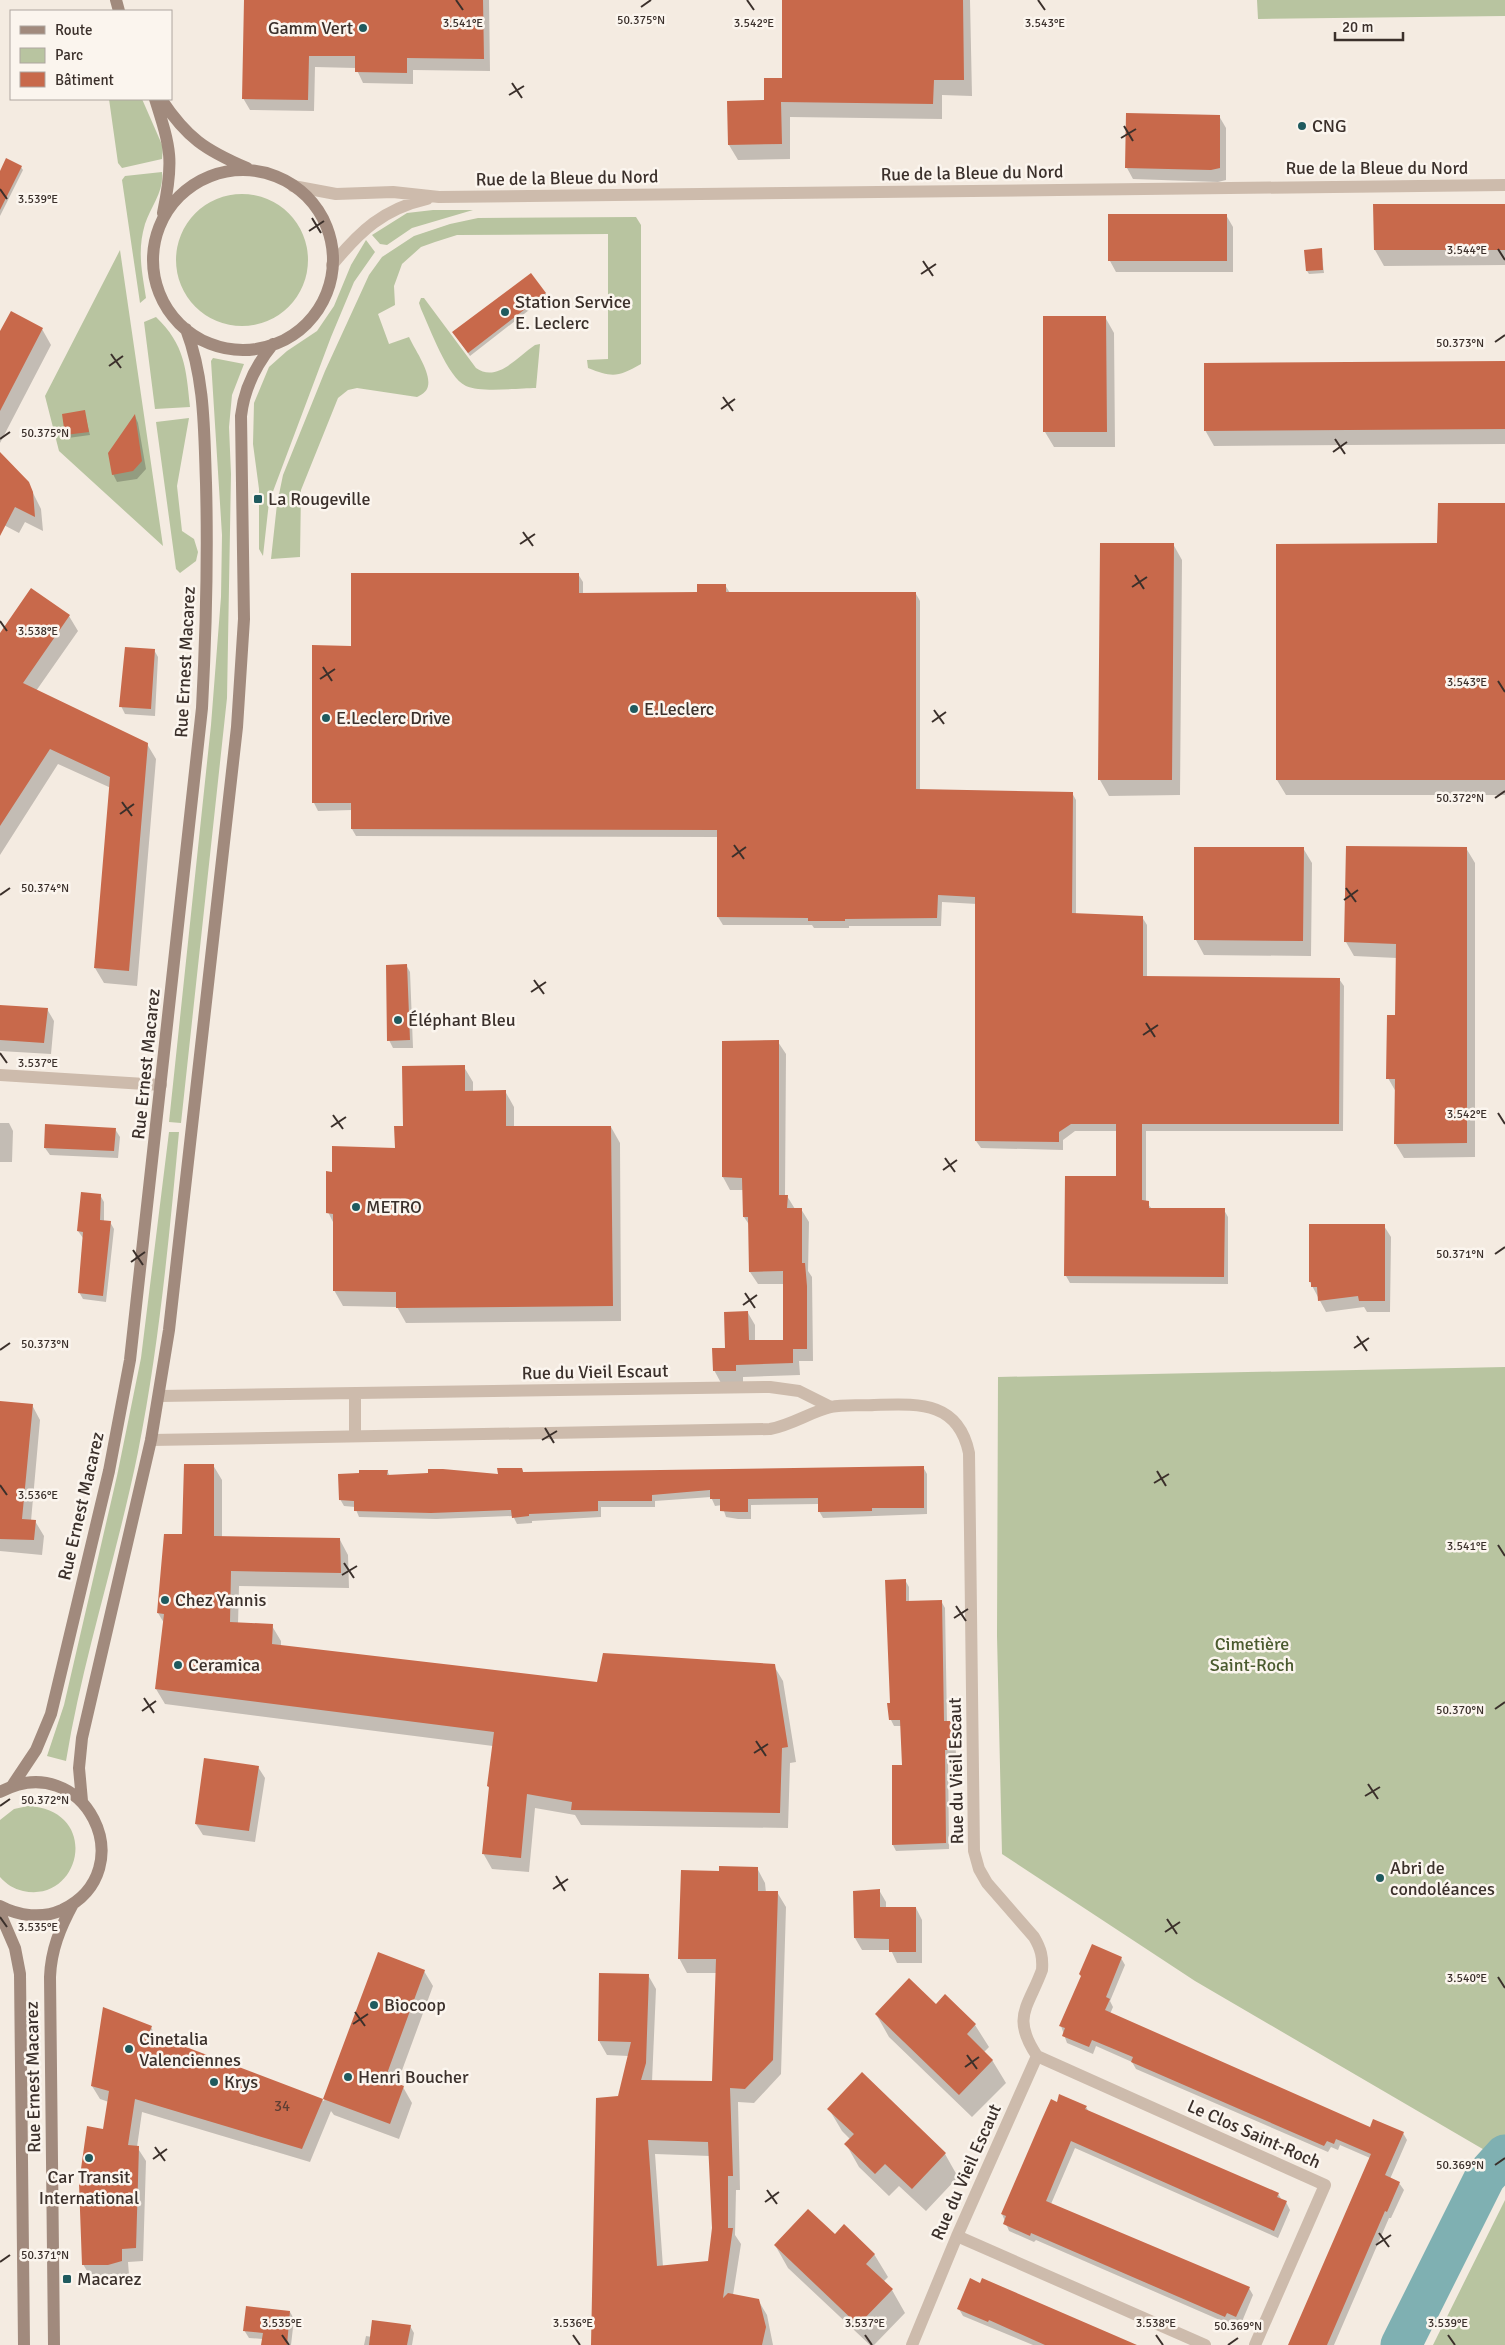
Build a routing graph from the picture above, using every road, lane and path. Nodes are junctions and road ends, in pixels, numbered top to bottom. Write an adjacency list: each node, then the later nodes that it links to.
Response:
1 (155, 100): 7 (main road, Rue Ernest Macarez)
2 (163, 100): 3 (main road, Rue Ernest Macarez)
3 (252, 170): 5 (main road, Rue Ernest Macarez); 7 (main road, Rue Ernest Macarez)
4 (1505, 185): 6 (street, Rue de la Bleue du Nord)
5 (293, 186): 6 (street, Rue de la Bleue du Nord); 8 (main road, Rue Ernest Macarez)
6 (439, 197): 8 (street, Rue de la Bleue du Nord)
7 (160, 225): 9 (main road, Rue Ernest Macarez)
8 (332, 265): 10 (main road, Rue Ernest Macarez)
9 (186, 329): 10 (main road, Rue Ernest Macarez); 12 (main road, Rue Ernest Macarez)
10 (273, 344): 14 (main road, Rue Ernest Macarez)
11 (0, 1075): 12 (street)
12 (161, 1085): 18 (main road, Rue Ernest Macarez)
13 (354, 1393): 14 (street, Rue du Vieil Escaut); 15 (street, Rue du Vieil Escaut); 16 (street)
14 (160, 1396): 17 (main road, Rue Ernest Macarez)
15 (832, 1407): 16 (street, Rue du Vieil Escaut); 24 (street, Rue du Vieil Escaut)
16 (355, 1436): 17 (street, Rue du Vieil Escaut)
17 (152, 1440): 20 (main road, Rue Ernest Macarez)
18 (12, 1786): 19 (main road, Rue Ernest Macarez); 20 (main road, Rue Ernest Macarez)
19 (0, 1792)
20 (82, 1801): 21 (main road, Rue Ernest Macarez)
21 (73, 1904): 22 (main road, Rue Ernest Macarez); 27 (main road, Rue Ernest Macarez)
22 (0, 1906)
23 (0, 1913): 26 (main road, Rue Ernest Macarez)
24 (1037, 2056): 25 (street, Rue du Vieil Escaut); 30 (street, Le Clos Saint-Roch)
25 (957, 2236): 28 (street, Rue du Vieil Escaut); 29 (street)
26 (24, 2345)
27 (54, 2345)
28 (912, 2345)
29 (1205, 2345)
30 (1255, 2345)

